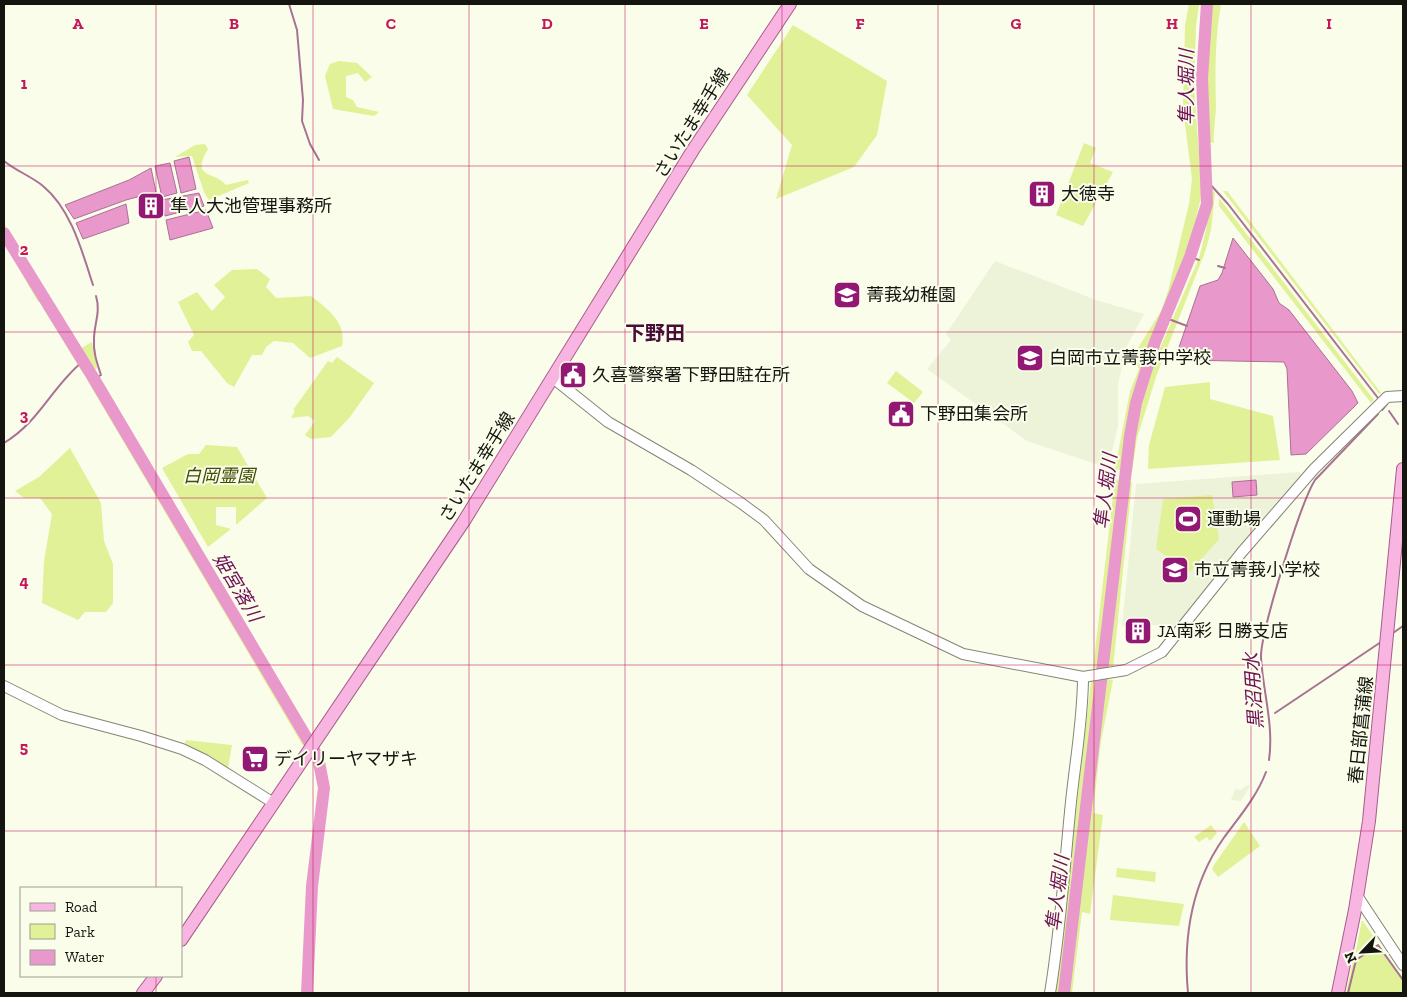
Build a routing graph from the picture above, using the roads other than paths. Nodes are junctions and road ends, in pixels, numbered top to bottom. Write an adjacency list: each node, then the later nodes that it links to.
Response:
1 (790, 4): 2 (main road, さいたま幸手線)
2 (553, 378): 5 (street); 7 (main road, さいたま幸手線)
3 (1403, 396): 5 (street)
4 (1403, 469): 8 (main road, 春日部菖蒲線)
5 (1087, 676): 13 (street)
6 (4, 686): 7 (street)
7 (272, 802): 9 (main road, さいたま幸手線)
8 (1358, 897): 10 (street); 14 (main road, 春日部菖蒲線)
9 (182, 938)
10 (1403, 965)
11 (155, 977): 12 (main road)
12 (143, 993)
13 (1050, 993)
14 (1338, 993)

